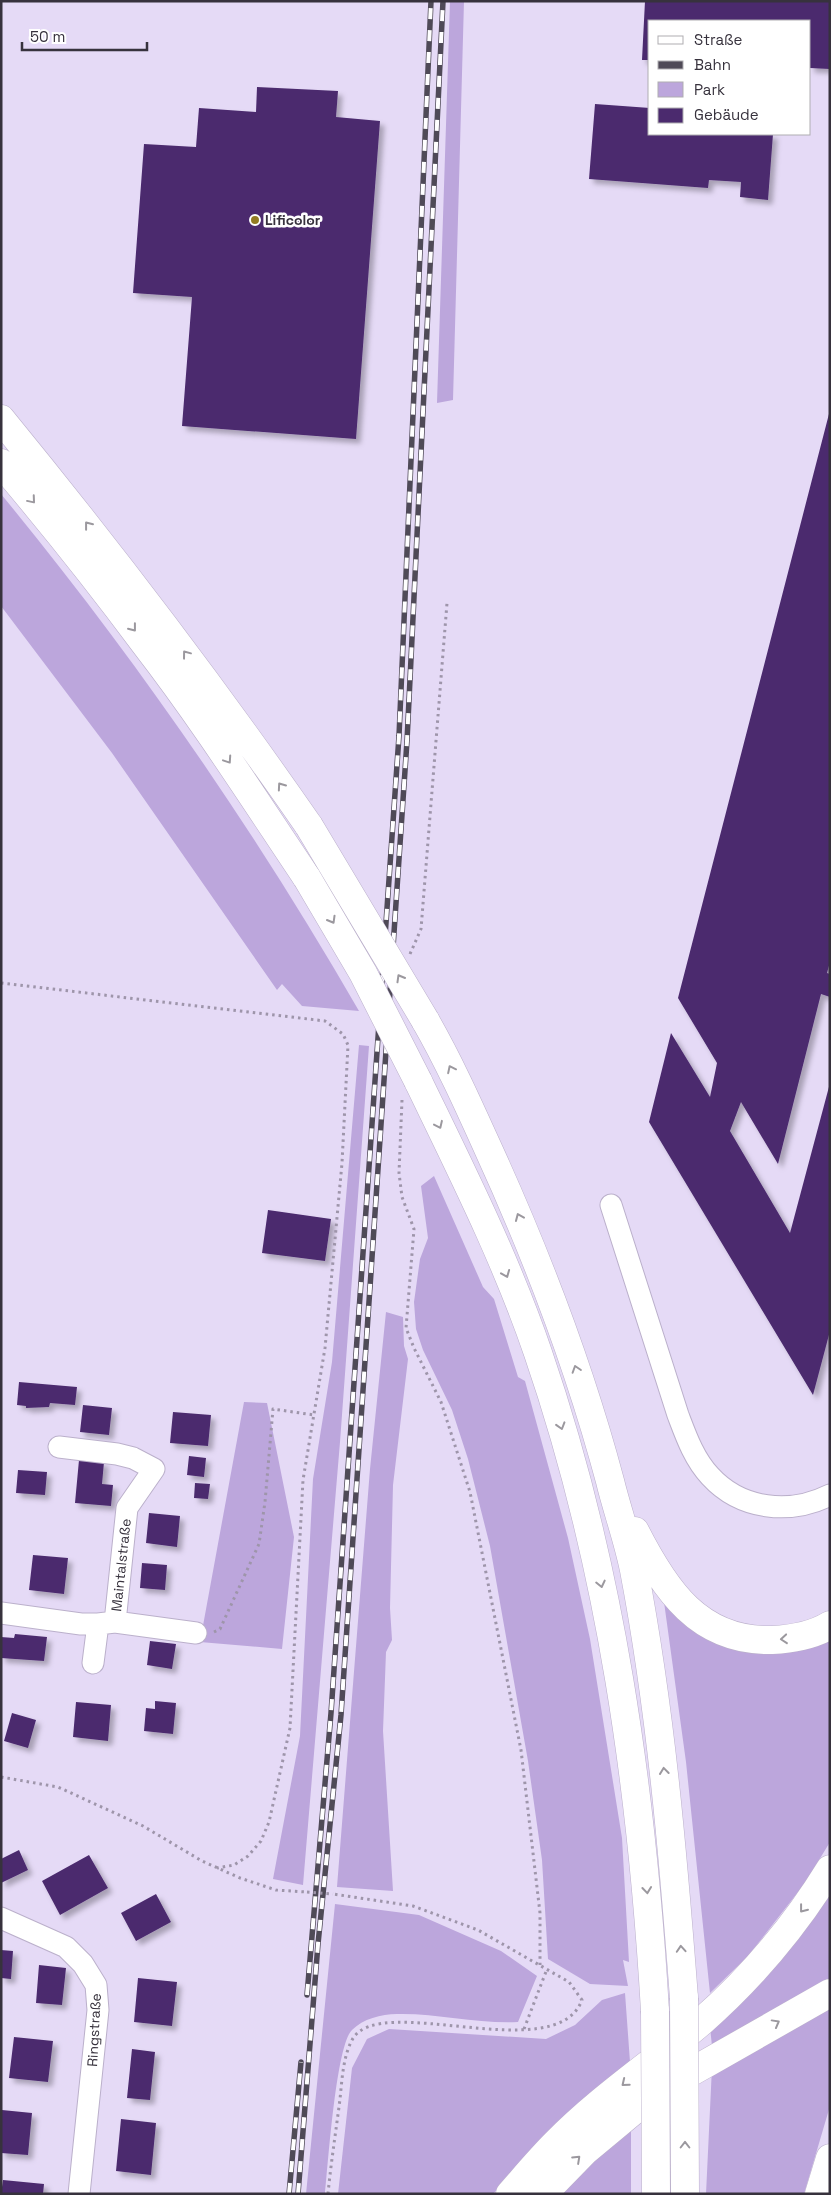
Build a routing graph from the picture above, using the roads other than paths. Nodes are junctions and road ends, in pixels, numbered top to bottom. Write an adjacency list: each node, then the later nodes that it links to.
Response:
1 (1, 419): 5 (highway, one-way to 1, bridge)
2 (1, 463): 19 (highway, one-way to 19, bridge)
3 (611, 1205): 6 (street)
4 (59, 1447): 8 (street, Maintalstraße)
5 (610, 1482): 9 (highway, one-way to 5); 20 (highway, one-way to 5, bridge)
6 (830, 1495)
7 (1, 1613): 8 (street, Maintalstraße)
8 (106, 1623): 10 (street); 11 (street, Maintalstraße)
9 (830, 1625)
10 (196, 1633)
11 (93, 1663)
12 (830, 1869): 17 (highway, one-way to 17)
13 (1, 1918): 16 (street, Ringstraße)
14 (830, 1993): 18 (highway, one-way to 14)
15 (830, 2158): 21 (highway)
16 (79, 2194)
17 (510, 2194)
18 (543, 2194)
19 (656, 2194)
20 (685, 2194)
21 (819, 2194)

